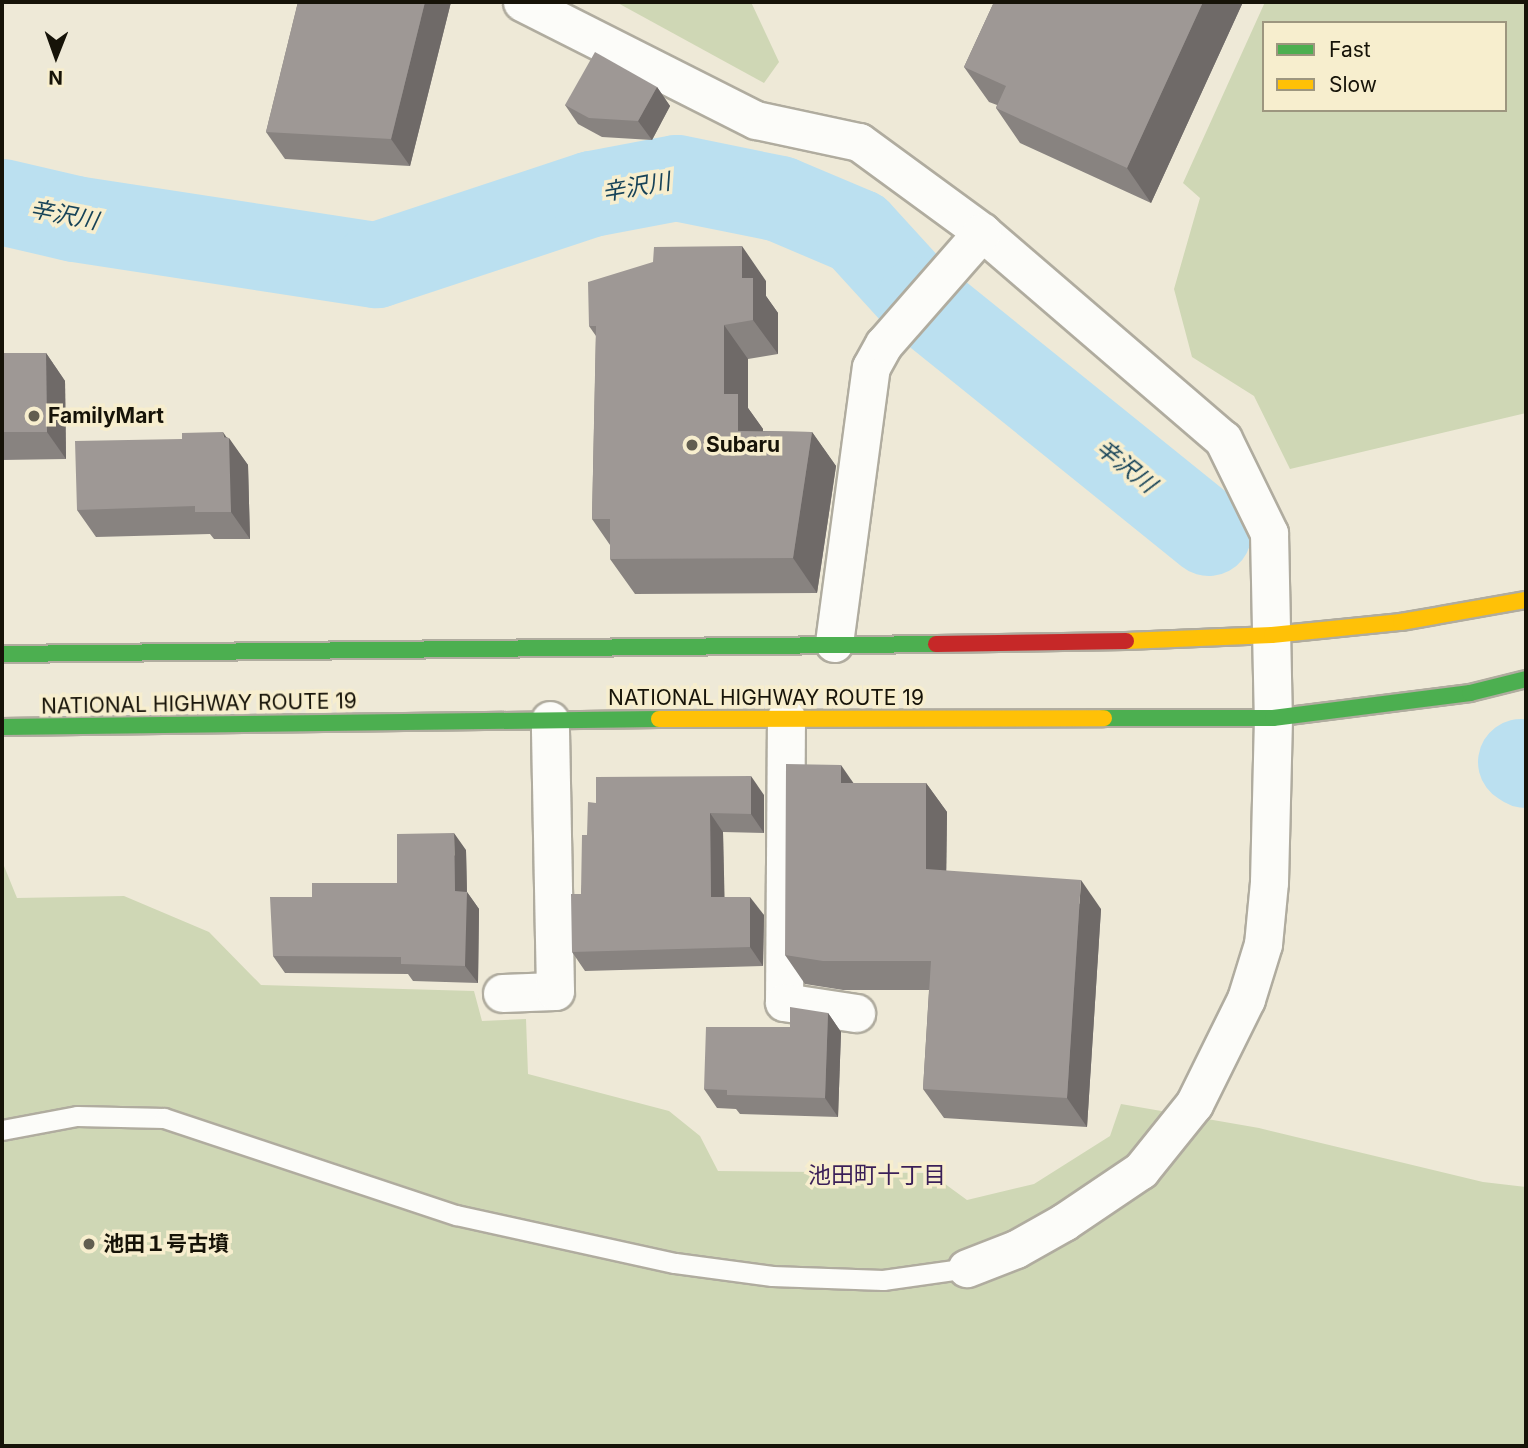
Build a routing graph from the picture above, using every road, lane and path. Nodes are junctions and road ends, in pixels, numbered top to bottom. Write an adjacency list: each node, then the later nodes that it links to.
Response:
1 (522, 2): 2 (street)
2 (982, 232): 4 (street); 5 (street)
3 (1526, 600): 4 (highway)
4 (1272, 635): 5 (highway); 9 (street)
5 (834, 643): 6 (highway)
6 (2, 654)
7 (1526, 679): 9 (highway, NATIONAL HIGHWAY ROUTE 19)
8 (786, 717): 9 (highway, NATIONAL HIGHWAY ROUTE 19); 10 (highway, NATIONAL HIGHWAY ROUTE 19); 13 (street)
9 (1273, 718): 15 (street)
10 (550, 720): 11 (highway, NATIONAL HIGHWAY ROUTE 19); 12 (street)
11 (2, 727)
12 (502, 993)
13 (856, 1013)
14 (2, 1130): 15 (lane)
15 (967, 1268)

